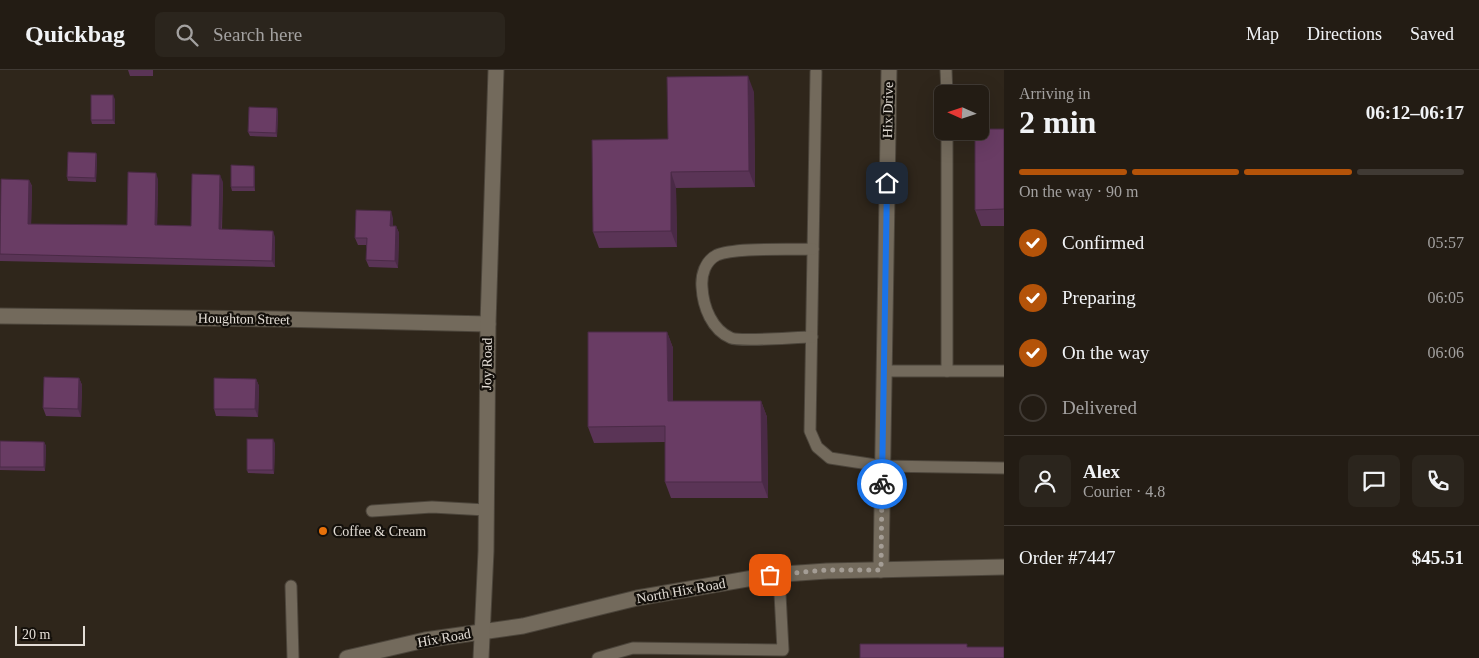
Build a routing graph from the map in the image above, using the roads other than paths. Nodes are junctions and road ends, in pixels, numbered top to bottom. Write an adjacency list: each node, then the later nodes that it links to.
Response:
1 (496, 70): 9 (street, Joy Road)
2 (889, 70): 11 (street, Hix Drive)
3 (946, 70): 5 (lane)
4 (816, 72): 7 (lane)
5 (946, 85)
6 (947, 140): 12 (lane)
7 (813, 249): 10 (lane); 10 (lane)
8 (0, 316): 9 (street, Houghton Street)
9 (488, 324): 16 (street, Joy Road)
10 (812, 337): 14 (lane)
11 (884, 371): 12 (lane); 14 (street, Hix Drive)
12 (947, 371): 13 (lane)
13 (1004, 371)
14 (882, 466): 15 (lane); 19 (street, Hix Drive)
15 (1004, 468)
16 (486, 510): 17 (lane); 22 (street, Joy Road)
17 (372, 511)
18 (1004, 567): 19 (street, North Hix Road)
19 (881, 570): 20 (street, North Hix Road)
20 (779, 575): 22 (street, North Hix Road); 23 (lane)
21 (291, 586): 25 (lane)
22 (482, 632): 24 (street, Hix Road); 27 (street, Joy Road)
23 (783, 654): 28 (lane)
24 (363, 656): 26 (street, Hix Road)
25 (292, 658)
26 (347, 658)
27 (481, 658)
28 (598, 658)

